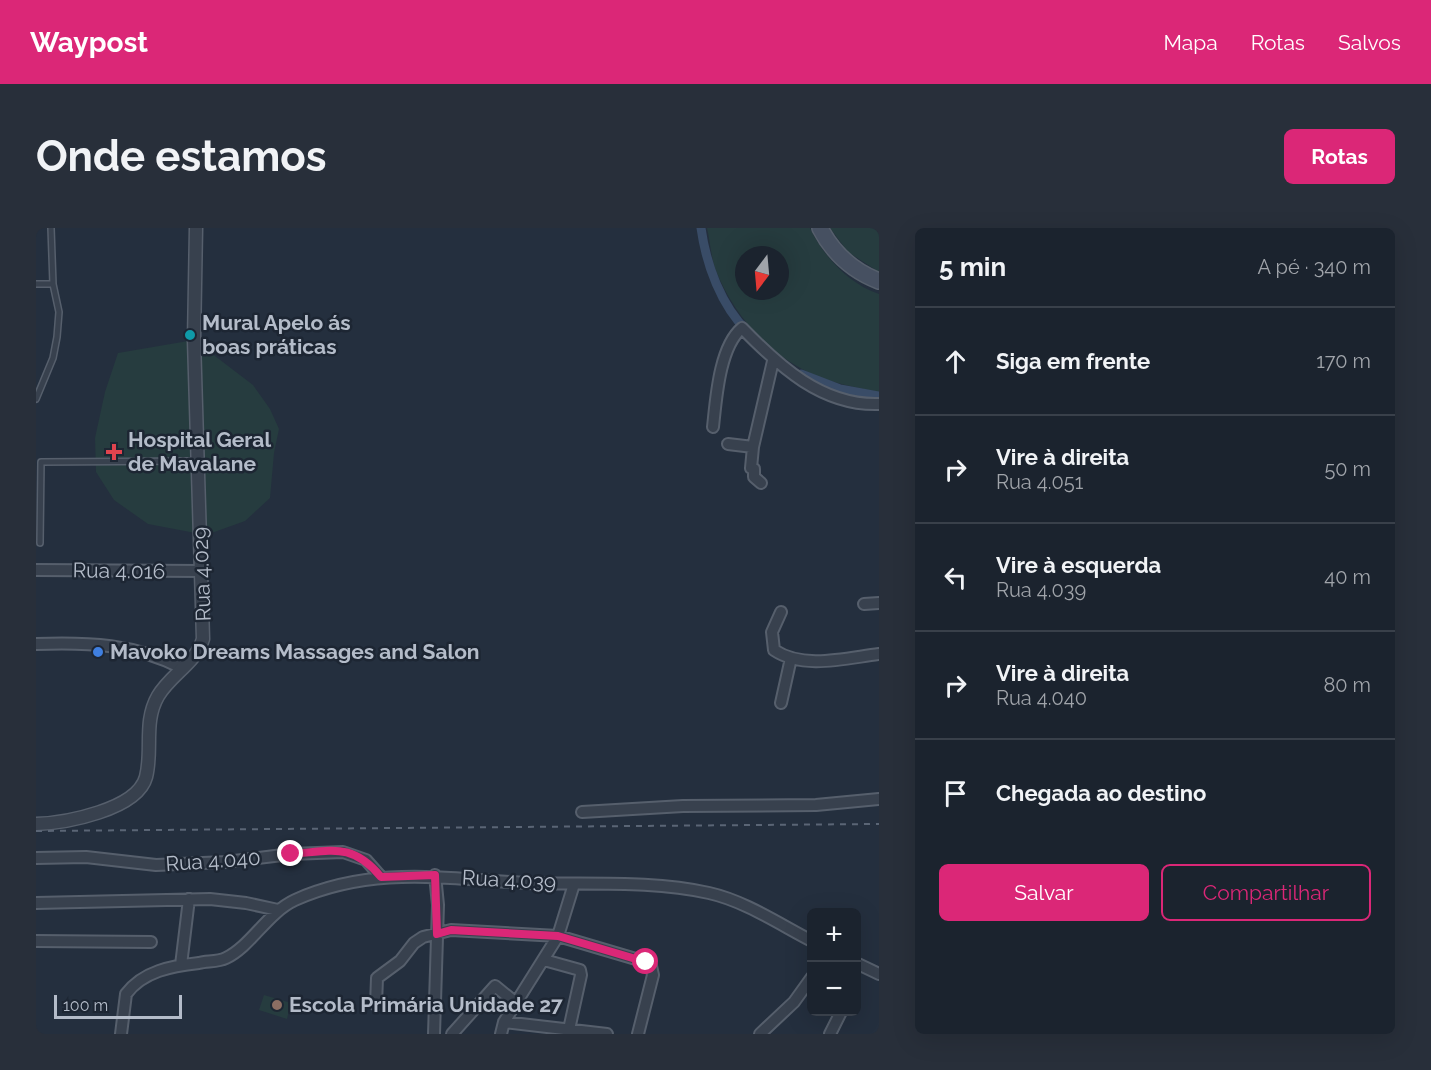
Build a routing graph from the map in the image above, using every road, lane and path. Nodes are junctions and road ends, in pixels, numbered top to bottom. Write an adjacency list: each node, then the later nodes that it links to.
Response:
1 (51, 228): 6 (lane)
2 (196, 228): 13 (street, Rua 4.029)
3 (820, 228): 4 (main road)
4 (879, 281)
5 (36, 284): 6 (lane)
6 (53, 284): 8 (lane)
7 (773, 361): 9 (street); 10 (street); 12 (street)
8 (36, 399)
9 (879, 404)
10 (713, 427)
11 (728, 444): 12 (street)
12 (753, 447): 15 (street)
13 (197, 461): 14 (lane); 18 (street, Rua 4.029)
14 (39, 462): 16 (lane)
15 (760, 483)
16 (40, 543)
17 (36, 570): 18 (street, Rua 4.016)
18 (202, 571): 25 (street, Rua 4.029)
19 (879, 603): 20 (street)
20 (864, 604)
21 (781, 612): 24 (street)
22 (36, 644): 25 (street)
23 (879, 654): 24 (street)
24 (791, 658): 26 (street)
25 (182, 668): 29 (street, Rua 4.029)
26 (781, 703)
27 (879, 799): 28 (street)
28 (582, 812)
29 (36, 824)
30 (36, 858): 32 (street, Rua 4.040)
31 (435, 875): 32 (street, Rua 4.039); 33 (street, Rua 4.039); 37 (street)
32 (381, 877): 36 (street, Rua 4.039)
33 (574, 884): 38 (street); 39 (street, Rua 4.039)
34 (189, 899): 35 (street); 36 (street); 43 (street)
35 (36, 903)
36 (278, 910): 43 (street, Rua 4.039)
37 (437, 934): 38 (street); 48 (street); 53 (street)
38 (558, 936): 42 (street); 57 (street)
39 (807, 938)
40 (36, 941): 41 (street)
41 (151, 942)
42 (544, 960): 47 (street); 51 (street)
43 (181, 965): 52 (street, Rua 4.039)
44 (861, 965): 45 (street)
45 (879, 974)
46 (807, 983): 58 (street)
47 (516, 1003): 50 (street); 54 (street)
48 (376, 1005)
49 (839, 1016): 59 (street)
50 (504, 1022): 51 (street); 55 (street)
51 (569, 1031): 56 (street)
52 (122, 1034)
53 (434, 1034)
54 (452, 1034)
55 (501, 1034)
56 (606, 1034)
57 (638, 1034)
58 (760, 1034)
59 (830, 1034)

